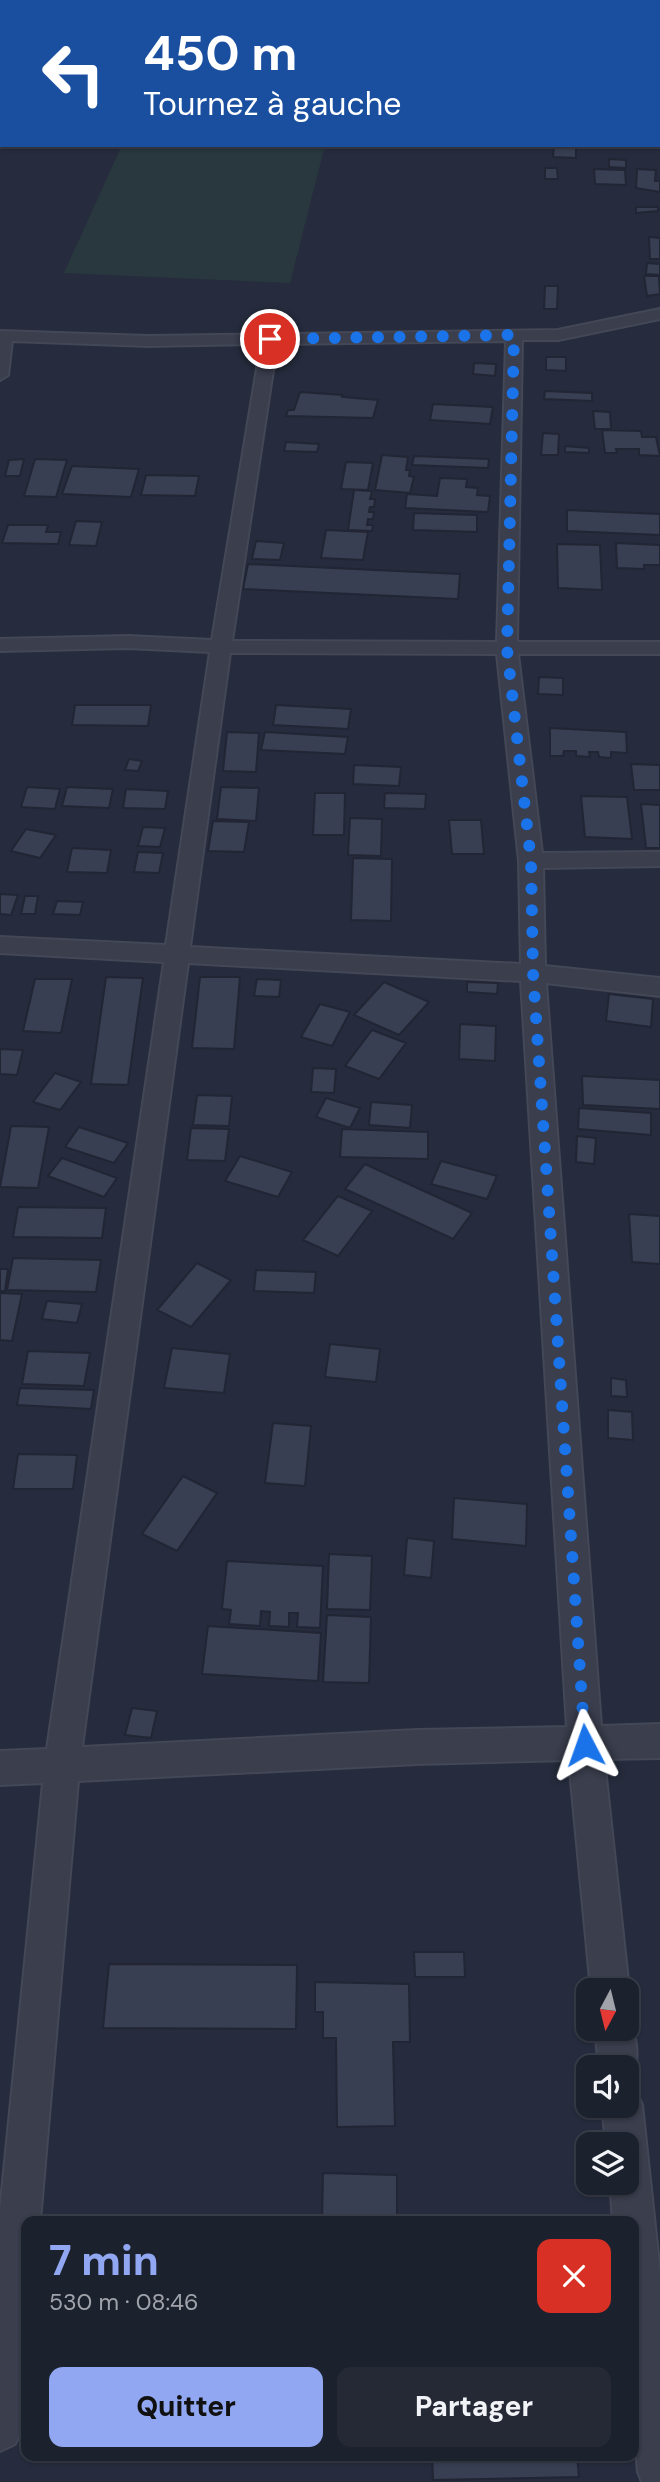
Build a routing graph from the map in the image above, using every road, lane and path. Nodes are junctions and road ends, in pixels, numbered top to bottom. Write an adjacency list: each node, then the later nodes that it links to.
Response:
1 (654, 0): 2 (street)
2 (660, 0)
3 (660, 314): 4 (street)
4 (514, 335): 6 (street); 11 (street)
5 (3, 336): 6 (street); 7 (street)
6 (270, 339): 9 (street)
7 (0, 374)
8 (0, 645): 9 (street)
9 (221, 647): 11 (street); 15 (street)
10 (660, 648): 11 (street)
11 (507, 649): 13 (street)
12 (660, 859): 13 (street)
13 (531, 861): 16 (street)
14 (0, 945): 15 (street)
15 (178, 954): 16 (street); 20 (street)
16 (533, 973): 17 (street); 19 (street)
17 (660, 987)
18 (660, 1741): 19 (street)
19 (585, 1745): 20 (street); 22 (street)
20 (61, 1765): 21 (street); 26 (street)
21 (0, 1768)
22 (609, 1978)
23 (631, 2195): 24 (street)
24 (633, 2216)
25 (639, 2270): 27 (street)
26 (0, 2429)
27 (660, 2472)

